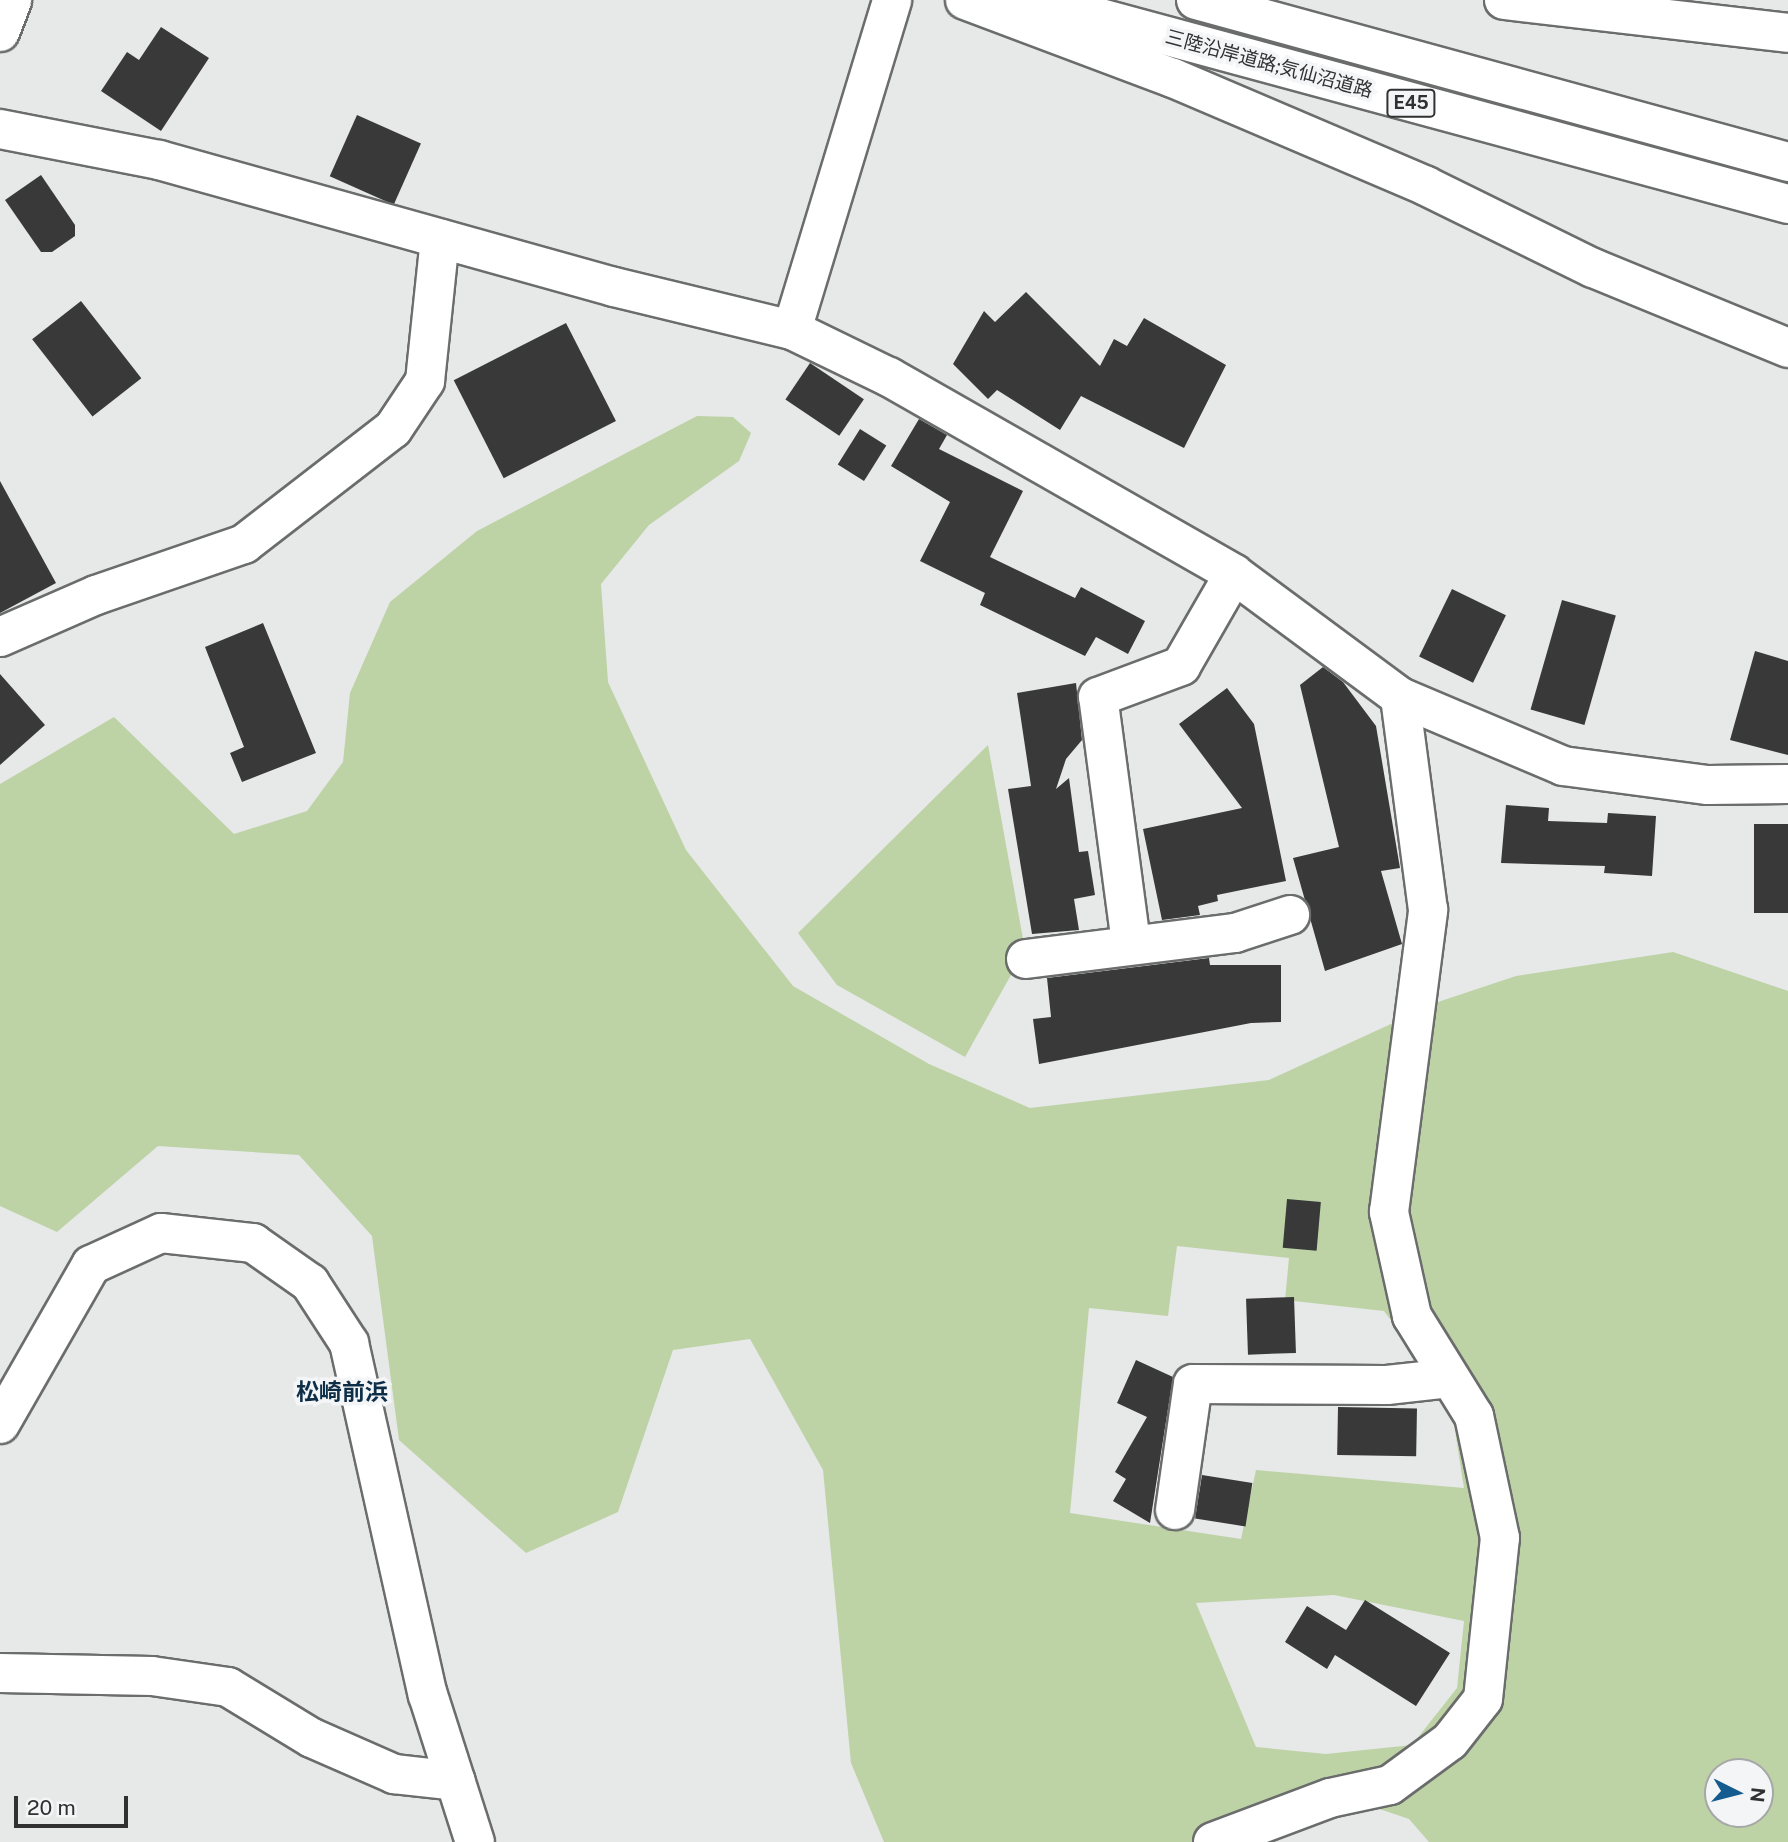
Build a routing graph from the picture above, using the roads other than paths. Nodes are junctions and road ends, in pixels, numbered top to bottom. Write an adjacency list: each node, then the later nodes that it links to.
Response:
1 (12, 0): 7 (main road)
2 (892, 0): 13 (main road)
3 (965, 0): 14 (main road)
4 (1034, 0): 11 (main road, 三陸沿岸道路;気仙沼道路 / E45)
5 (1196, 0): 10 (main road, E45)
6 (1504, 0): 8 (main road)
7 (0, 32)
8 (1788, 33)
9 (0, 129): 12 (main road)
10 (1788, 162)
11 (1788, 204)
12 (440, 239): 13 (main road); 16 (main road)
13 (792, 330): 15 (main road)
14 (1788, 348)
15 (1234, 574): 17 (main road); 20 (main road)
16 (0, 637)
17 (1400, 697): 18 (main road); 22 (main road)
18 (1788, 784)
19 (1290, 915): 20 (main road)
20 (1131, 943): 21 (main road)
21 (1026, 959)
22 (1450, 1378): 24 (main road); 28 (main road)
23 (0, 1424): 26 (main road)
24 (1175, 1510)
25 (0, 1673): 26 (main road)
26 (456, 1781): 27 (main road)
27 (475, 1842)
28 (1213, 1842)

